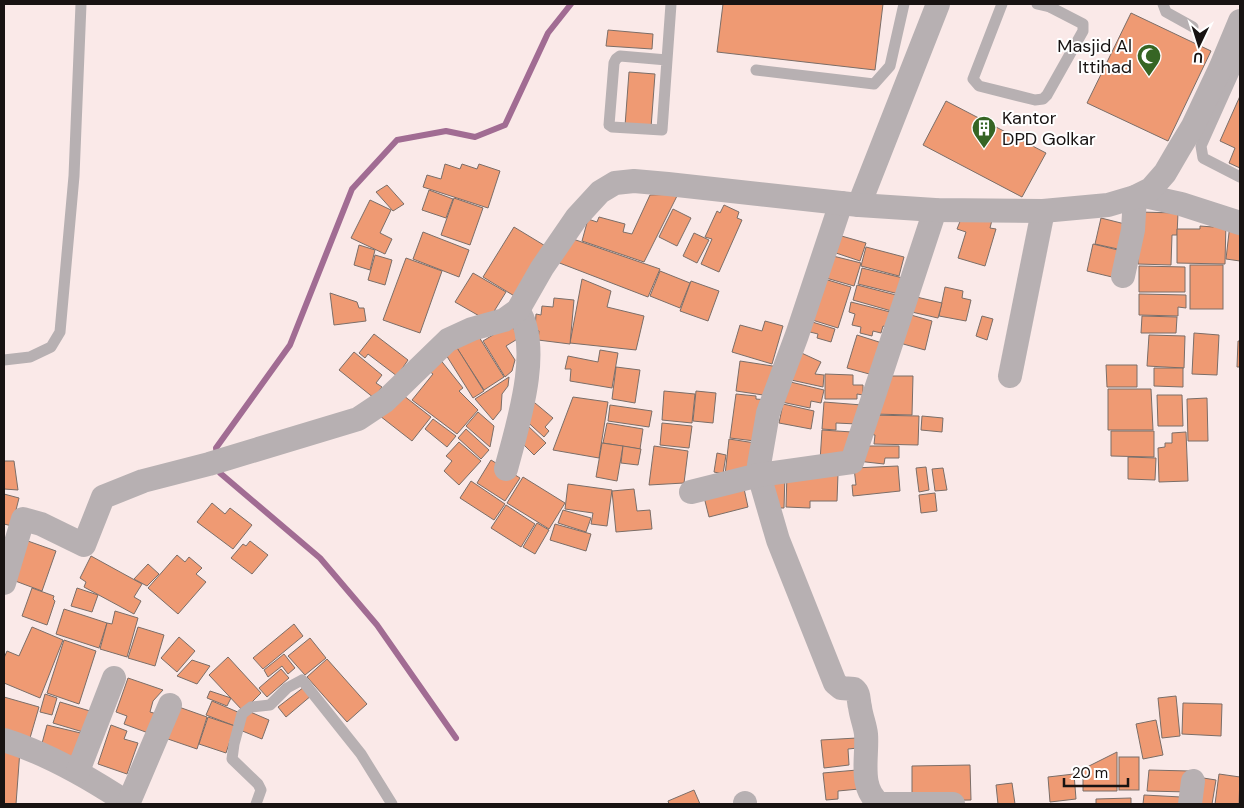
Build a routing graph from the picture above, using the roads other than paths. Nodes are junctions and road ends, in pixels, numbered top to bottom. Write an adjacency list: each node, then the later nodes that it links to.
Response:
1 (80, 4): 22 (lane)
2 (671, 4): 12 (lane)
3 (904, 4): 13 (lane)
4 (938, 4): 16 (street)
5 (1002, 4): 8 (lane)
6 (1037, 4): 8 (lane)
7 (1164, 4): 10 (lane)
8 (1051, 6)
9 (1240, 21): 15 (street)
10 (1194, 27)
11 (1240, 59): 14 (lane)
12 (667, 60): 12 (lane)
13 (756, 70)
14 (1240, 177)
15 (1138, 196): 18 (street); 19 (street); 20 (street)
16 (850, 204): 17 (street); 21 (street); 25 (street)
17 (936, 210): 18 (street); 25 (street)
18 (1042, 212): 23 (street)
19 (1240, 223)
20 (1123, 276)
21 (518, 310): 24 (street); 27 (street)
22 (4, 360)
23 (1010, 376)
24 (506, 469)
25 (760, 475): 26 (street); 36 (street)
26 (690, 492)
27 (4, 583)
28 (114, 678): 31 (street)
29 (170, 704): 33 (street)
30 (4, 740): 31 (street)
31 (78, 771): 33 (street)
32 (1193, 781): 37 (street)
33 (128, 804)
34 (256, 804): 35 (lane)
35 (392, 804)
36 (953, 804)
37 (1190, 804)

